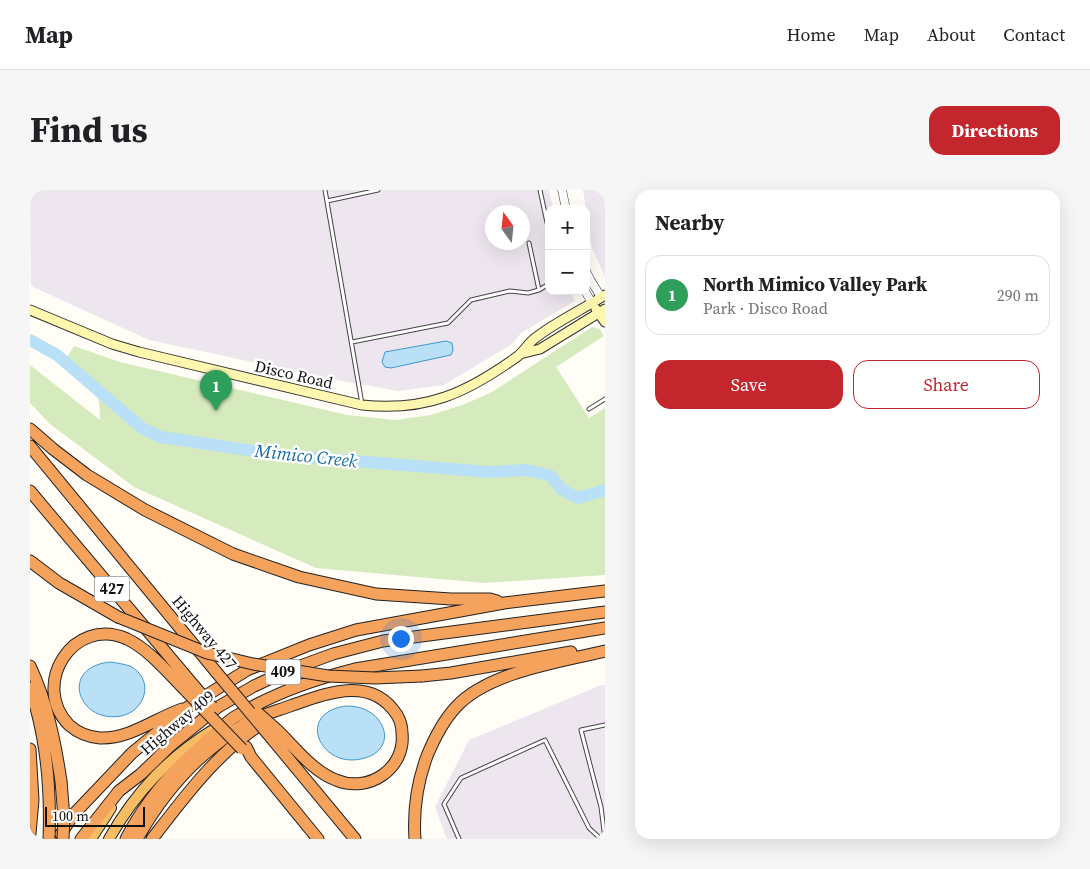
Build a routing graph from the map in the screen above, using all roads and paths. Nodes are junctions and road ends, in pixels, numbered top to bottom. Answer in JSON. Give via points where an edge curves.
{"nodes":[{"id":1,"x":326,"y":190,"type":"edge"},
{"id":2,"x":378,"y":190,"type":"edge"},
{"id":3,"x":540,"y":190,"type":"edge"},
{"id":4,"x":562,"y":190,"type":"edge"},
{"id":5,"x":328,"y":201,"type":"junction"},
{"id":6,"x":565,"y":205,"type":"edge"},
{"id":7,"x":545,"y":213,"type":"edge"},
{"id":8,"x":530,"y":249,"type":"edge"},
{"id":9,"x":590,"y":281,"type":"edge"},
{"id":10,"x":545,"y":286,"type":"edge"},
{"id":11,"x":539,"y":290,"type":"junction"},
{"id":12,"x":587,"y":295,"type":"edge"},
{"id":13,"x":604,"y":298,"type":"edge"},
{"id":14,"x":592,"y":303,"type":"junction"},
{"id":15,"x":30,"y":310,"type":"edge"},
{"id":16,"x":602,"y":311,"type":"edge"},
{"id":17,"x":605,"y":322,"type":"edge"},
{"id":18,"x":352,"y":342,"type":"junction"},
{"id":19,"x":520,"y":354,"type":"junction"},
{"id":20,"x":605,"y":399,"type":"edge"},
{"id":21,"x":362,"y":405,"type":"junction"},
{"id":22,"x":589,"y":410,"type":"dead end"},
{"id":23,"x":30,"y":429,"type":"edge"},
{"id":24,"x":30,"y":446,"type":"edge"},
{"id":25,"x":30,"y":491,"type":"edge"},
{"id":26,"x":30,"y":561,"type":"edge"},
{"id":27,"x":605,"y":591,"type":"edge"},
{"id":28,"x":504,"y":603,"type":"junction"},
{"id":29,"x":605,"y":612,"type":"edge"},
{"id":30,"x":605,"y":628,"type":"edge"},
{"id":31,"x":605,"y":646,"type":"edge"},
{"id":32,"x":605,"y":651,"type":"edge"},
{"id":33,"x":30,"y":666,"type":"edge"},
{"id":34,"x":30,"y":688,"type":"edge"},
{"id":35,"x":191,"y":690,"type":"junction"},
{"id":36,"x":188,"y":706,"type":"junction"},
{"id":37,"x":288,"y":708,"type":"junction"},
{"id":38,"x":236,"y":716,"type":"junction"},
{"id":39,"x":605,"y":725,"type":"edge"},
{"id":40,"x":272,"y":731,"type":"junction"},
{"id":41,"x":30,"y":749,"type":"edge"},
{"id":42,"x":141,"y":774,"type":"junction"},
{"id":43,"x":30,"y":834,"type":"edge"},
{"id":44,"x":49,"y":839,"type":"edge"},
{"id":45,"x":58,"y":839,"type":"edge"},
{"id":46,"x":63,"y":839,"type":"edge"},
{"id":47,"x":81,"y":839,"type":"edge"},
{"id":48,"x":91,"y":839,"type":"edge"},
{"id":49,"x":109,"y":839,"type":"edge"},
{"id":50,"x":126,"y":839,"type":"edge"},
{"id":51,"x":137,"y":839,"type":"edge"},
{"id":52,"x":152,"y":839,"type":"edge"},
{"id":53,"x":318,"y":839,"type":"edge"},
{"id":54,"x":355,"y":839,"type":"edge"},
{"id":55,"x":415,"y":839,"type":"edge"},
{"id":56,"x":459,"y":839,"type":"edge"},
{"id":57,"x":603,"y":839,"type":"edge"}],
"edges":[{"from":1,"to":5,"type":"lane"},
{"from":2,"to":5,"type":"lane"},
{"from":3,"to":7,"type":"lane"},
{"from":4,"to":6,"type":"street"},
{"from":5,"to":18,"type":"lane"},
{"from":8,"to":11,"type":"lane"},
{"from":9,"to":13,"type":"street"},
{"from":10,"to":11,"type":"lane"},
{"from":11,"to":18,"type":"lane","via":[[528,293],[510,291],[471,300],[448,323]]},
{"from":12,"to":14,"type":"street"},
{"from":13,"to":14,"type":"main road","name":"Disco Road"},
{"from":14,"to":16,"type":"main road"},
{"from":14,"to":19,"type":"main road","name":"Disco Road","via":[[533,340]]},
{"from":15,"to":21,"type":"main road","name":"Disco Road","via":[[139,352]]},
{"from":16,"to":17,"type":"main road"},
{"from":16,"to":19,"type":"main road","name":"Disco Road","via":[[540,349]]},
{"from":18,"to":21,"type":"lane"},
{"from":19,"to":21,"type":"main road","name":"Disco Road","via":[[469,388],[445,398],[398,407]]},
{"from":20,"to":22,"type":"lane"},
{"from":23,"to":28,"type":"highway","via":[[87,475],[144,510],[233,554],[299,577],[376,594],[490,599]]},
{"from":24,"to":40,"type":"highway","name":"Highway 427","number":"427","bridge":true,"via":[[230,689]]},
{"from":25,"to":35,"type":"highway","number":"427"},
{"from":26,"to":31,"type":"highway","bridge":true,"via":[[59,583],[118,617],[207,653],[328,676],[375,678],[451,673]]},
{"from":27,"to":28,"type":"highway"},
{"from":28,"to":36,"type":"highway","via":[[356,630],[308,645],[248,670]]},
{"from":29,"to":42,"type":"highway","name":"Highway 409","number":"409","via":[[383,642],[315,660],[262,682],[218,706]]},
{"from":30,"to":38,"type":"highway","name":"Highway 409","number":"409","via":[[356,669],[291,690]]},
{"from":32,"to":55,"type":"highway","via":[[503,678],[481,688],[456,706],[440,728],[423,768],[415,802]]},
{"from":33,"to":46,"type":"highway","bridge":true,"via":[[51,725],[61,781]]},
{"from":34,"to":44,"type":"highway","via":[[45,748],[50,800]]},
{"from":35,"to":36,"type":"highway","via":[[133,642],[113,635],[93,635],[72,645],[59,660],[52,677],[53,699],[62,718],[75,731],[94,737],[115,738],[128,734]]},
{"from":35,"to":53,"type":"highway","bridge":true},
{"from":36,"to":45,"type":"highway","via":[[132,753],[73,815]]},
{"from":37,"to":40,"type":"highway","via":[[331,692],[352,690],[370,694],[389,705],[400,721],[403,738],[399,758],[391,769],[375,779],[361,783],[336,781]]},
{"from":37,"to":51,"type":"highway","via":[[248,722],[200,758],[160,802]]},
{"from":37,"to":52,"type":"highway","via":[[246,733],[217,758]]},
{"from":38,"to":49,"type":"highway","name":"Highway 409","via":[[192,742],[162,768],[140,792]]},
{"from":38,"to":50,"type":"highway","via":[[168,777],[148,802]]},
{"from":39,"to":57,"type":"lane","via":[[581,730],[601,807]]},
{"from":40,"to":54,"type":"highway","name":"Highway 427","number":"427"},
{"from":41,"to":43,"type":"highway","via":[[33,800]]},
{"from":42,"to":47,"type":"highway","via":[[119,791]]},
{"from":42,"to":48,"type":"highway","name":"Highway 409"},
{"from":56,"to":57,"type":"lane","via":[[444,804],[461,778],[545,740],[589,828]]}]}
